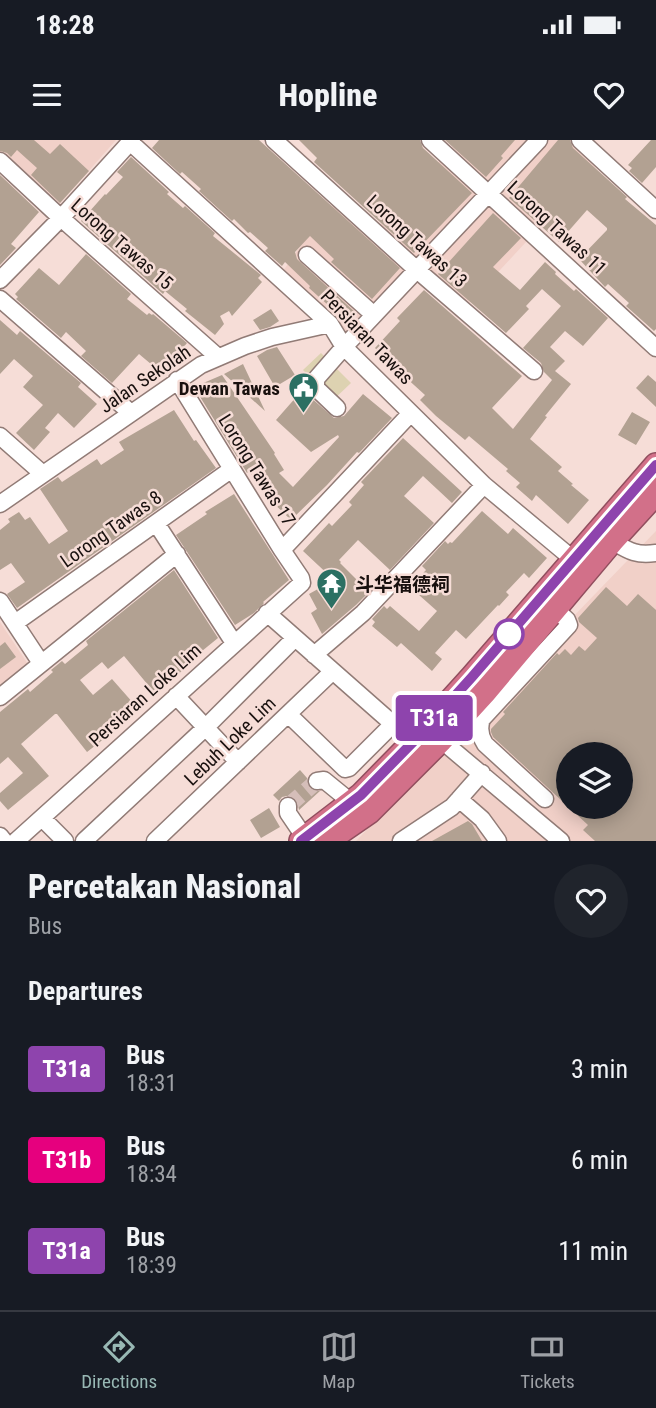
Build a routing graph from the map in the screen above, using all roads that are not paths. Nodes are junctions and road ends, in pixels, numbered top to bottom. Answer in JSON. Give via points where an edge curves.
{"nodes":[{"id":1,"x":274,"y":140,"type":"edge"},
{"id":2,"x":430,"y":140,"type":"edge"},
{"id":3,"x":539,"y":140,"type":"edge"},
{"id":4,"x":580,"y":140,"type":"edge"},
{"id":5,"x":131,"y":141,"type":"edge"},
{"id":6,"x":0,"y":161,"type":"edge"},
{"id":7,"x":489,"y":194,"type":"junction"},
{"id":8,"x":656,"y":210,"type":"edge"},
{"id":9,"x":61,"y":218,"type":"junction"},
{"id":10,"x":307,"y":255,"type":"dead end"},
{"id":11,"x":417,"y":270,"type":"junction"},
{"id":12,"x":0,"y":280,"type":"edge"},
{"id":13,"x":0,"y":299,"type":"edge"},
{"id":14,"x":374,"y":315,"type":"junction"},
{"id":15,"x":330,"y":324,"type":"junction"},
{"id":16,"x":344,"y":347,"type":"junction"},
{"id":17,"x":656,"y":348,"type":"edge"},
{"id":18,"x":218,"y":357,"type":"junction"},
{"id":19,"x":534,"y":371,"type":"dead end"},
{"id":20,"x":177,"y":380,"type":"junction"},
{"id":21,"x":338,"y":408,"type":"dead end"},
{"id":22,"x":131,"y":412,"type":"junction"},
{"id":23,"x":411,"y":413,"type":"junction"},
{"id":24,"x":0,"y":436,"type":"edge"},
{"id":25,"x":656,"y":465,"type":"edge"},
{"id":26,"x":232,"y":469,"type":"junction"},
{"id":27,"x":43,"y":474,"type":"junction"},
{"id":28,"x":484,"y":485,"type":"junction"},
{"id":29,"x":656,"y":493,"type":"edge"},
{"id":30,"x":0,"y":504,"type":"edge"},
{"id":31,"x":156,"y":523,"type":"junction"},
{"id":32,"x":612,"y":541,"type":"junction"},
{"id":33,"x":282,"y":550,"type":"junction"},
{"id":34,"x":656,"y":553,"type":"edge"},
{"id":35,"x":177,"y":554,"type":"junction"},
{"id":36,"x":574,"y":560,"type":"junction"},
{"id":37,"x":302,"y":581,"type":"joint"},
{"id":38,"x":0,"y":601,"type":"edge"},
{"id":39,"x":555,"y":609,"type":"junction"},
{"id":40,"x":267,"y":613,"type":"junction"},
{"id":41,"x":15,"y":623,"type":"junction"},
{"id":42,"x":295,"y":638,"type":"junction"},
{"id":43,"x":234,"y":643,"type":"junction"},
{"id":44,"x":314,"y":655,"type":"junction"},
{"id":45,"x":41,"y":663,"type":"junction"},
{"id":46,"x":333,"y":671,"type":"junction"},
{"id":47,"x":176,"y":696,"type":"junction"},
{"id":48,"x":0,"y":697,"type":"edge"},
{"id":49,"x":288,"y":714,"type":"junction"},
{"id":50,"x":393,"y":724,"type":"junction"},
{"id":51,"x":206,"y":727,"type":"junction"},
{"id":52,"x":415,"y":740,"type":"junction"},
{"id":53,"x":442,"y":740,"type":"junction"},
{"id":54,"x":238,"y":762,"type":"junction"},
{"id":55,"x":482,"y":773,"type":"junction"},
{"id":56,"x":317,"y":781,"type":"dead end"},
{"id":57,"x":458,"y":799,"type":"junction"},
{"id":58,"x":545,"y":799,"type":"dead end"},
{"id":59,"x":351,"y":802,"type":"junction"},
{"id":60,"x":288,"y":806,"type":"dead end"},
{"id":61,"x":42,"y":818,"type":"junction"},
{"id":62,"x":0,"y":836,"type":"edge"},
{"id":63,"x":311,"y":840,"type":"edge"},
{"id":64,"x":4,"y":841,"type":"edge"},
{"id":65,"x":16,"y":841,"type":"edge"},
{"id":66,"x":65,"y":841,"type":"edge"},
{"id":67,"x":84,"y":841,"type":"edge"},
{"id":68,"x":155,"y":841,"type":"edge"},
{"id":69,"x":401,"y":841,"type":"edge"},
{"id":70,"x":498,"y":841,"type":"edge"},
{"id":71,"x":561,"y":841,"type":"edge"}],
"edges":[{"from":1,"to":11,"type":"street","name":"Lorong Tawas 13"},
{"from":2,"to":7,"type":"street","name":"Lorong Tawas 11"},
{"from":3,"to":7,"type":"street"},
{"from":4,"to":8,"type":"street"},
{"from":5,"to":9,"type":"street"},
{"from":5,"to":15,"type":"street","name":"Persiaran Tawas"},
{"from":6,"to":9,"type":"street","name":"Lorong Tawas 15"},
{"from":7,"to":11,"type":"street"},
{"from":7,"to":17,"type":"street","name":"Lorong Tawas 11"},
{"from":9,"to":12,"type":"street"},
{"from":9,"to":18,"type":"street","name":"Lorong Tawas 15"},
{"from":10,"to":14,"type":"street"},
{"from":11,"to":14,"type":"street"},
{"from":11,"to":19,"type":"street","name":"Lorong Tawas 13"},
{"from":13,"to":22,"type":"street"},
{"from":14,"to":16,"type":"street"},
{"from":15,"to":16,"type":"street","name":"Persiaran Tawas"},
{"from":15,"to":18,"type":"street","name":"Jalan Sekolah","via":[[272,337]]},
{"from":16,"to":21,"type":"street","via":[[315,384]]},
{"from":16,"to":23,"type":"street","name":"Persiaran Tawas"},
{"from":18,"to":20,"type":"street","name":"Jalan Sekolah"},
{"from":20,"to":22,"type":"street","name":"Jalan Sekolah"},
{"from":20,"to":26,"type":"street","name":"Lorong Tawas 17"},
{"from":22,"to":27,"type":"street","name":"Jalan Sekolah"},
{"from":23,"to":28,"type":"street","name":"Persiaran Tawas"},
{"from":23,"to":33,"type":"street"},
{"from":24,"to":27,"type":"street"},
{"from":25,"to":36,"type":"highway"},
{"from":26,"to":31,"type":"street","name":"Lorong Tawas 8"},
{"from":26,"to":33,"type":"street","name":"Lorong Tawas 17"},
{"from":27,"to":30,"type":"street","name":"Jalan Sekolah"},
{"from":28,"to":36,"type":"street","name":"Persiaran Tawas"},
{"from":28,"to":44,"type":"street","via":[[363,613]]},
{"from":29,"to":32,"type":"highway"},
{"from":31,"to":35,"type":"street"},
{"from":31,"to":41,"type":"street","name":"Lorong Tawas 8"},
{"from":32,"to":34,"type":"street","via":[[631,553]]},
{"from":32,"to":39,"type":"highway"},
{"from":33,"to":37,"type":"street","name":"Lorong Tawas 17"},
{"from":35,"to":43,"type":"street"},
{"from":35,"to":45,"type":"street"},
{"from":36,"to":52,"type":"highway"},
{"from":37,"to":40,"type":"street","name":"Persiaran Loke Lim"},
{"from":38,"to":41,"type":"street"},
{"from":39,"to":53,"type":"highway"},
{"from":39,"to":58,"type":"street","via":[[569,625],[480,726],[485,744]]},
{"from":40,"to":42,"type":"street"},
{"from":40,"to":43,"type":"street","name":"Persiaran Loke Lim"},
{"from":41,"to":45,"type":"street"},
{"from":42,"to":44,"type":"street"},
{"from":42,"to":51,"type":"street"},
{"from":43,"to":47,"type":"street","name":"Persiaran Loke Lim"},
{"from":44,"to":46,"type":"street"},
{"from":45,"to":48,"type":"street"},
{"from":46,"to":49,"type":"street","name":"Lebuh Loke Lim"},
{"from":46,"to":50,"type":"street"},
{"from":47,"to":51,"type":"street"},
{"from":47,"to":61,"type":"street","name":"Persiaran Loke Lim"},
{"from":49,"to":50,"type":"street","via":[[345,769]]},
{"from":49,"to":54,"type":"street","name":"Lebuh Loke Lim"},
{"from":50,"to":52,"type":"street"},
{"from":51,"to":54,"type":"street"},
{"from":51,"to":67,"type":"street"},
{"from":52,"to":53,"type":"street"},
{"from":52,"to":59,"type":"highway"},
{"from":53,"to":55,"type":"street"},
{"from":53,"to":63,"type":"highway","via":[[369,812]]},
{"from":54,"to":68,"type":"street","name":"Lebuh Loke Lim"},
{"from":55,"to":57,"type":"street"},
{"from":55,"to":71,"type":"street"},
{"from":56,"to":59,"type":"street","via":[[324,780]]},
{"from":57,"to":69,"type":"street"},
{"from":57,"to":70,"type":"street"},
{"from":59,"to":63,"type":"highway"},
{"from":60,"to":63,"type":"street","via":[[288,813]]},
{"from":61,"to":65,"type":"street","name":"Persiaran Loke Lim"},
{"from":61,"to":66,"type":"street"},
{"from":62,"to":64,"type":"street"}]}
